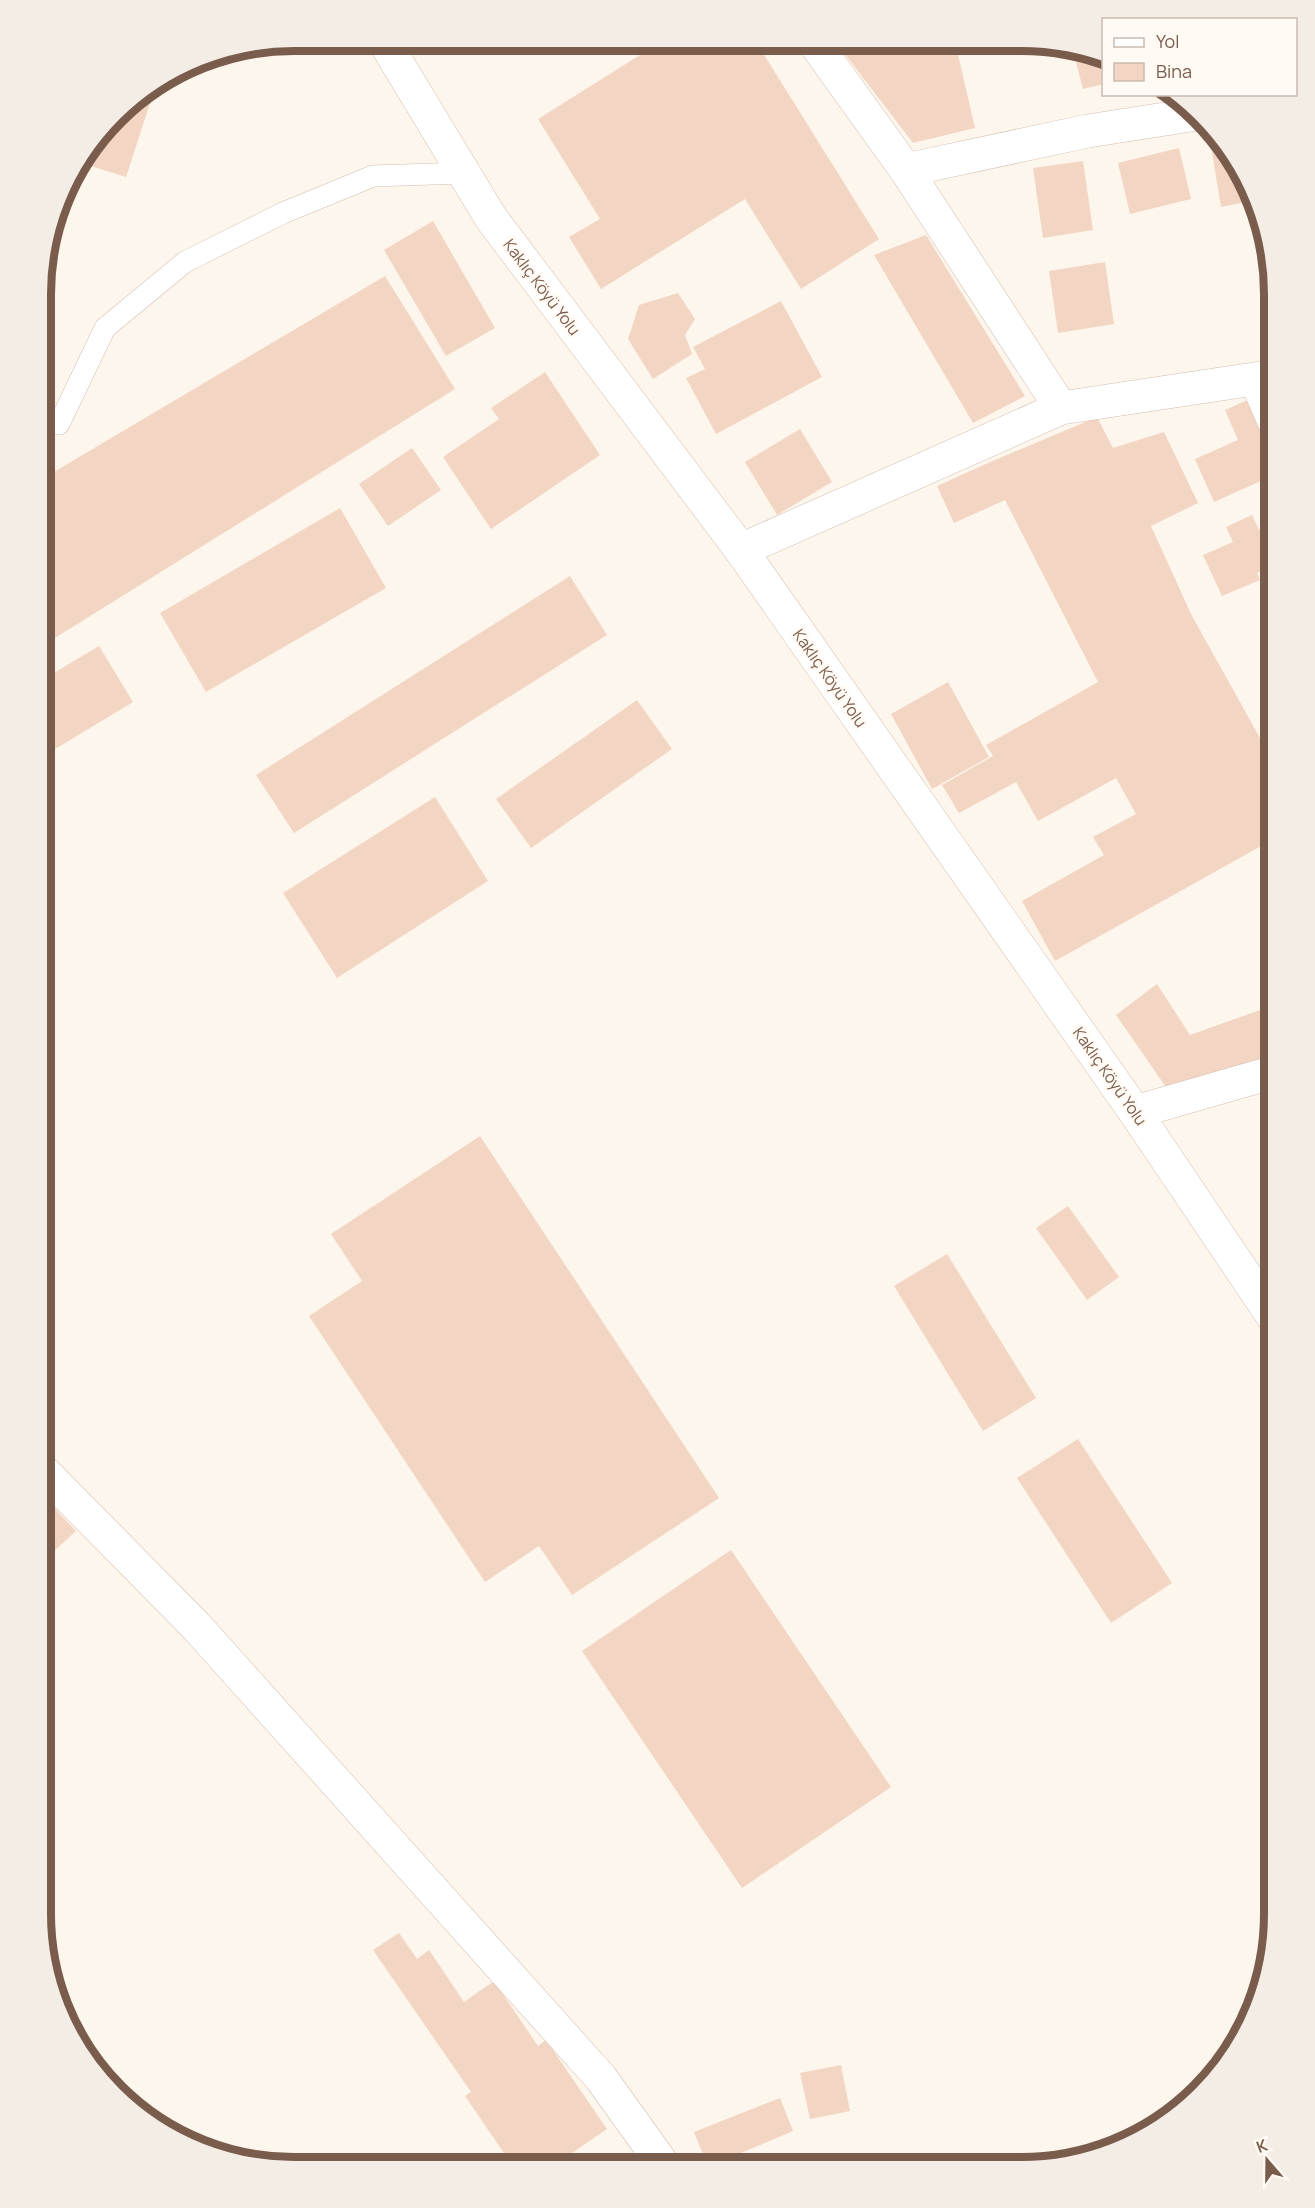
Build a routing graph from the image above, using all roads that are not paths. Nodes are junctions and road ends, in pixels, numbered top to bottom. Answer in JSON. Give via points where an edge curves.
{"nodes":[{"id":1,"x":390,"y":51,"type":"edge"},
{"id":2,"x":820,"y":51,"type":"edge"},
{"id":3,"x":1186,"y":116,"type":"edge"},
{"id":4,"x":906,"y":170,"type":"junction"},
{"id":5,"x":463,"y":172,"type":"junction"},
{"id":6,"x":1264,"y":378,"type":"edge"},
{"id":7,"x":1061,"y":408,"type":"junction"},
{"id":8,"x":59,"y":424,"type":"dead end"},
{"id":9,"x":741,"y":550,"type":"junction"},
{"id":10,"x":1264,"y":1075,"type":"edge"},
{"id":11,"x":1135,"y":1112,"type":"junction"},
{"id":12,"x":1264,"y":1303,"type":"edge"},
{"id":13,"x":51,"y":1479,"type":"edge"},
{"id":14,"x":658,"y":2157,"type":"edge"}],
"edges":[{"from":1,"to":5,"type":"street","name":"Kaklıç Köyü Yolu"},
{"from":2,"to":4,"type":"street"},
{"from":3,"to":4,"type":"street","via":[[1088,131]]},
{"from":4,"to":7,"type":"street"},
{"from":5,"to":8,"type":"lane","via":[[373,176],[283,213],[185,262],[105,328]]},
{"from":5,"to":9,"type":"street","name":"Kaklıç Köyü Yolu","via":[[491,219]]},
{"from":6,"to":7,"type":"street"},
{"from":7,"to":9,"type":"street"},
{"from":9,"to":11,"type":"street","name":"Kaklıç Köyü Yolu"},
{"from":10,"to":11,"type":"street"},
{"from":11,"to":12,"type":"street","name":"Kaklıç Köyü Yolu"},
{"from":13,"to":14,"type":"street","via":[[196,1626],[601,2078]]}]}
